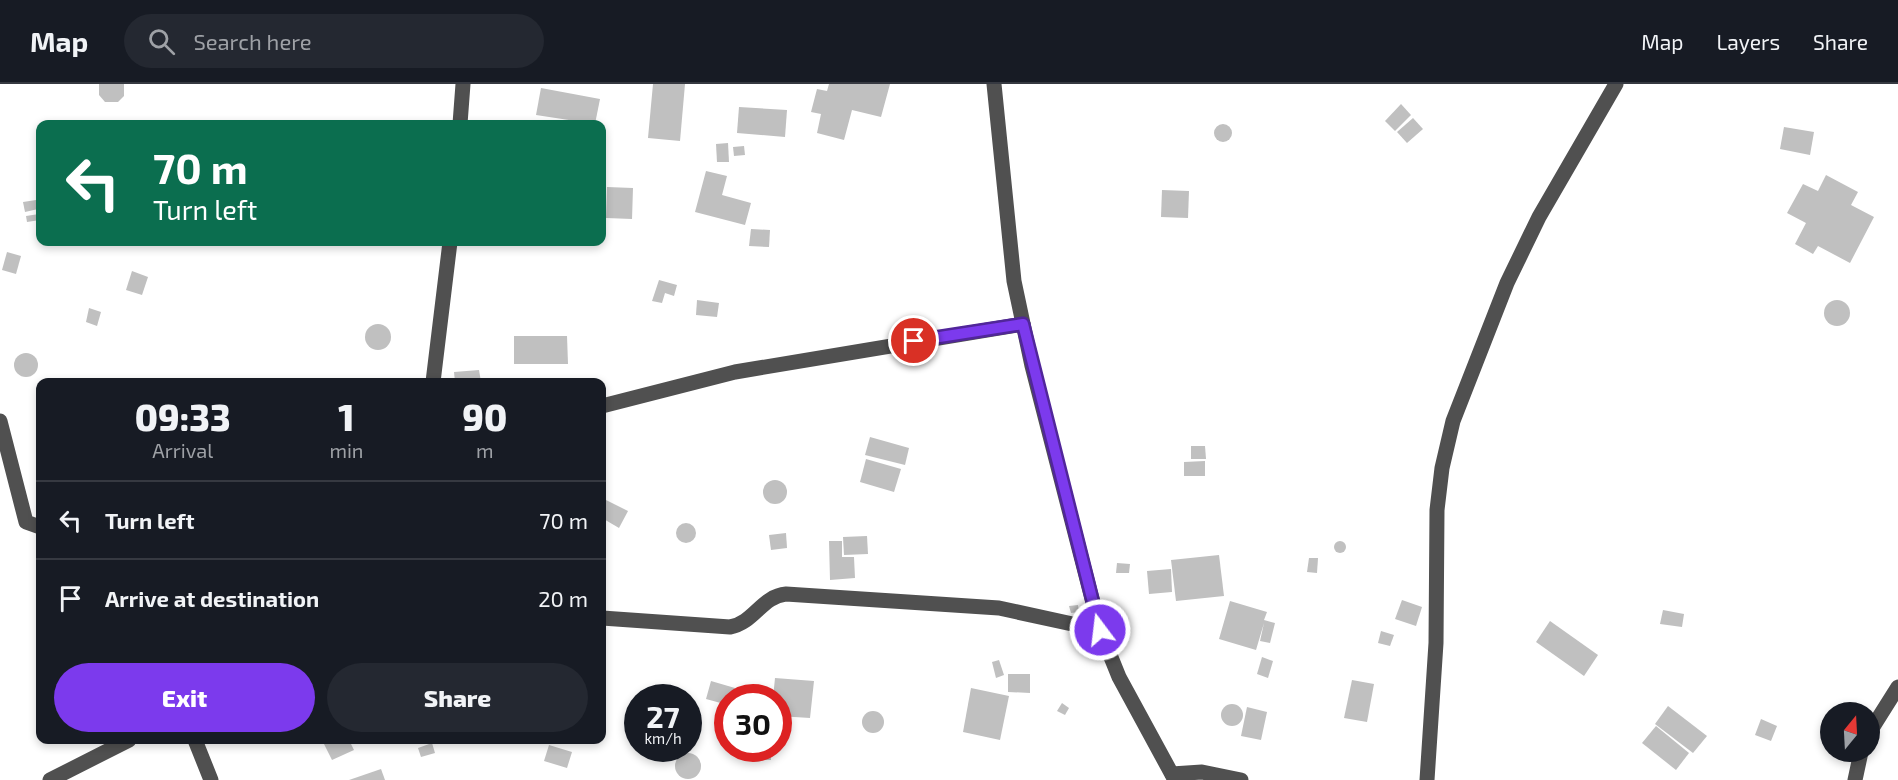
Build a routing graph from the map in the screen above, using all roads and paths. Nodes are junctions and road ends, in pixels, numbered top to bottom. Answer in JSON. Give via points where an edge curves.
{"nodes":[{"id":1,"x":463,"y":84,"type":"edge"},
{"id":2,"x":994,"y":84,"type":"edge"},
{"id":3,"x":1616,"y":84,"type":"edge"},
{"id":4,"x":460,"y":120,"type":"edge"},
{"id":5,"x":450,"y":246,"type":"edge"},
{"id":6,"x":1023,"y":324,"type":"junction"},
{"id":7,"x":434,"y":378,"type":"edge"},
{"id":8,"x":606,"y":405,"type":"edge"},
{"id":9,"x":0,"y":421,"type":"edge"},
{"id":10,"x":36,"y":526,"type":"edge"},
{"id":11,"x":606,"y":618,"type":"edge"},
{"id":12,"x":1100,"y":630,"type":"junction"},
{"id":13,"x":1898,"y":687,"type":"edge"},
{"id":14,"x":1880,"y":716,"type":"edge"},
{"id":15,"x":121,"y":744,"type":"edge"},
{"id":16,"x":197,"y":744,"type":"edge"},
{"id":17,"x":1859,"y":762,"type":"edge"},
{"id":18,"x":1173,"y":777,"type":"edge"},
{"id":19,"x":50,"y":780,"type":"edge"},
{"id":20,"x":211,"y":780,"type":"edge"},
{"id":21,"x":1241,"y":780,"type":"edge"},
{"id":22,"x":1427,"y":780,"type":"edge"},
{"id":23,"x":1855,"y":780,"type":"edge"}],
"edges":[{"from":1,"to":4,"type":"street"},
{"from":2,"to":6,"type":"street","via":[[1014,281]]},
{"from":3,"to":22,"type":"street","via":[[1506,282],[1453,421],[1437,510],[1436,644]]},
{"from":5,"to":7,"type":"street"},
{"from":6,"to":8,"type":"street","via":[[735,372]]},
{"from":6,"to":12,"type":"street"},
{"from":9,"to":10,"type":"street","via":[[26,522]]},
{"from":11,"to":12,"type":"street","via":[[730,627],[741,625],[776,595],[786,594],[999,608]]},
{"from":12,"to":18,"type":"street","via":[[1119,677]]},
{"from":13,"to":14,"type":"street"},
{"from":15,"to":19,"type":"street"},
{"from":16,"to":20,"type":"street"},
{"from":17,"to":23,"type":"street"},
{"from":18,"to":21,"type":"street","via":[[1202,772]]}]}
